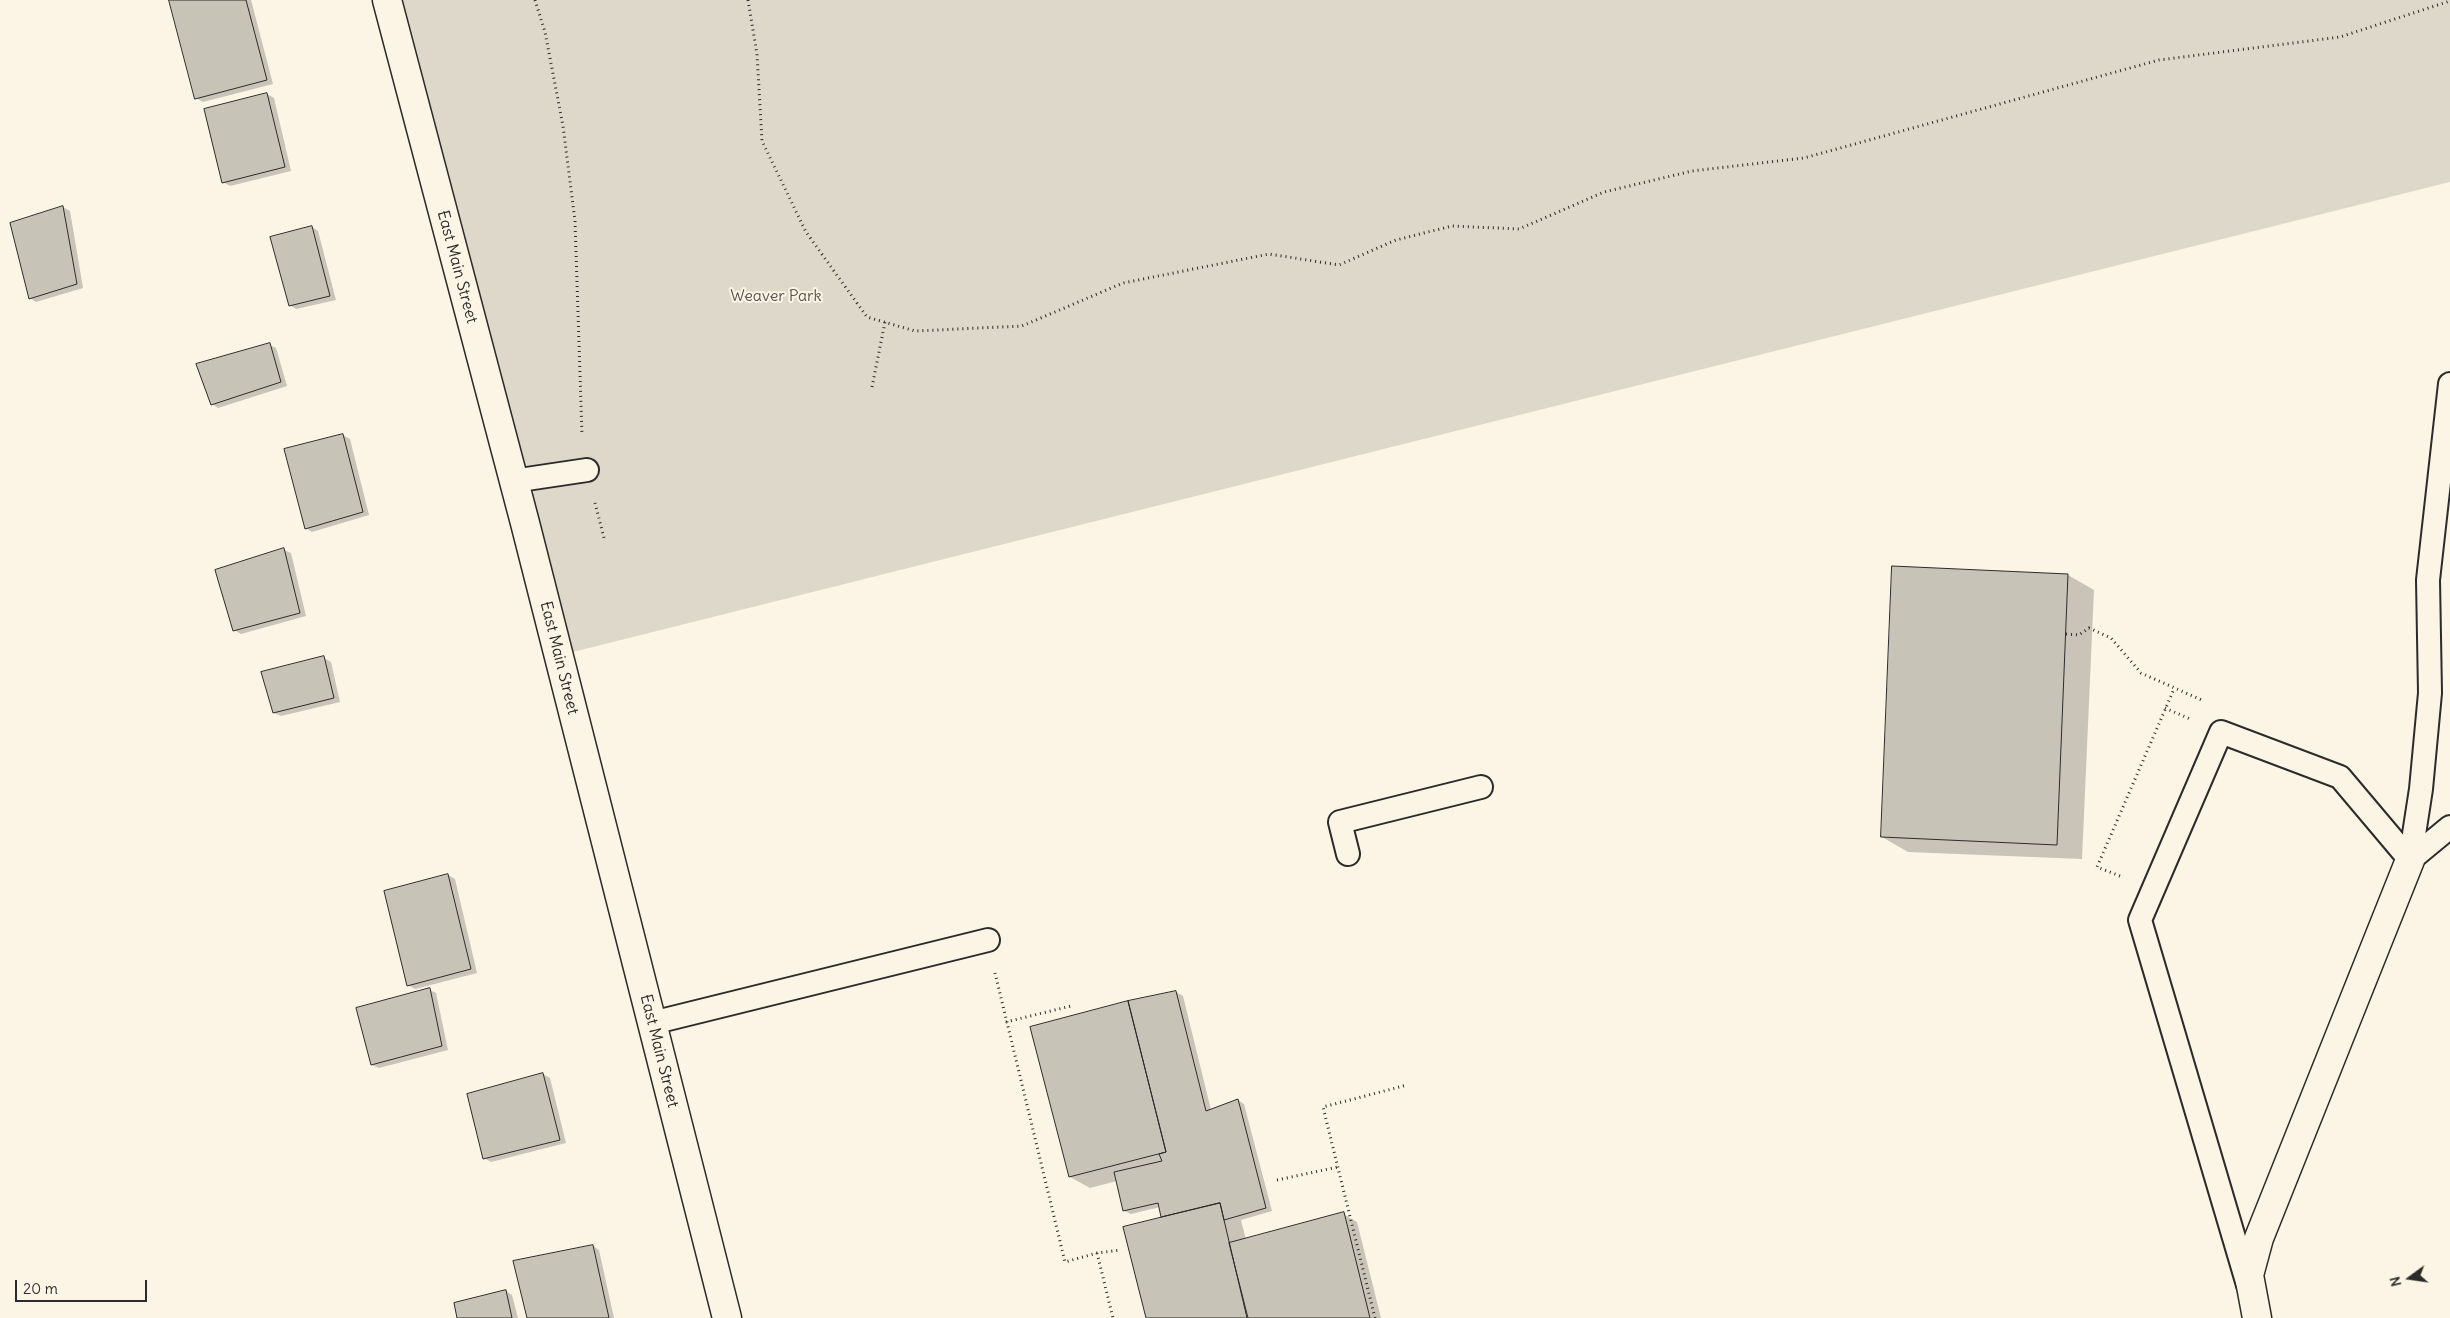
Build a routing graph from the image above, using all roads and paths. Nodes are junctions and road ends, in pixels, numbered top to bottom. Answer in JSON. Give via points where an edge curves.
{"nodes":[{"id":1,"x":388,"y":0,"type":"edge"},
{"id":2,"x":535,"y":0,"type":"edge"},
{"id":3,"x":748,"y":0,"type":"edge"},
{"id":4,"x":2450,"y":1,"type":"edge"},
{"id":5,"x":885,"y":322,"type":"junction"},
{"id":6,"x":2450,"y":384,"type":"edge"},
{"id":7,"x":872,"y":387,"type":"dead end"},
{"id":8,"x":587,"y":470,"type":"junction"},
{"id":9,"x":514,"y":481,"type":"junction"},
{"id":10,"x":604,"y":538,"type":"dead end"},
{"id":11,"x":2066,"y":634,"type":"dead end"},
{"id":12,"x":2174,"y":689,"type":"junction"},
{"id":13,"x":2207,"y":702,"type":"dead end"},
{"id":14,"x":1481,"y":787,"type":"dead end"},
{"id":15,"x":2450,"y":827,"type":"edge"},
{"id":16,"x":1348,"y":854,"type":"dead end"},
{"id":17,"x":2410,"y":860,"type":"junction"},
{"id":18,"x":2154,"y":889,"type":"junction"},
{"id":19,"x":988,"y":940,"type":"joint"},
{"id":20,"x":1071,"y":1006,"type":"dead end"},
{"id":21,"x":1006,"y":1022,"type":"junction"},
{"id":22,"x":652,"y":1023,"type":"junction"},
{"id":23,"x":1407,"y":1085,"type":"dead end"},
{"id":24,"x":1338,"y":1167,"type":"junction"},
{"id":25,"x":1277,"y":1180,"type":"dead end"},
{"id":26,"x":1121,"y":1250,"type":"dead end"},
{"id":27,"x":1097,"y":1253,"type":"junction"},
{"id":28,"x":2255,"y":1310,"type":"edge"},
{"id":29,"x":727,"y":1318,"type":"edge"},
{"id":30,"x":1113,"y":1318,"type":"edge"},
{"id":31,"x":1374,"y":1318,"type":"edge"}],
"edges":[{"from":1,"to":9,"type":"main road","name":"East Main Street"},
{"from":2,"to":8,"type":"path","via":[[545,32],[563,126],[575,221],[582,433]]},
{"from":3,"to":5,"type":"path","via":[[758,54],[762,141],[806,232],[867,317]]},
{"from":4,"to":5,"type":"path","via":[[2340,37],[2159,60],[1804,158],[1692,170],[1604,192],[1519,229],[1452,226],[1396,240],[1339,265],[1269,254],[1123,283],[1022,326],[914,331]]},
{"from":5,"to":7,"type":"path"},
{"from":6,"to":17,"type":"lane","via":[[2428,580],[2430,693]]},
{"from":8,"to":9,"type":"lane"},
{"from":8,"to":10,"type":"path"},
{"from":9,"to":22,"type":"main road","name":"East Main Street"},
{"from":11,"to":12,"type":"path","via":[[2079,635],[2089,628],[2111,638],[2141,673]]},
{"from":12,"to":13,"type":"path"},
{"from":12,"to":18,"type":"path","via":[[2096,867]]},
{"from":14,"to":16,"type":"lane","via":[[1340,822]]},
{"from":15,"to":17,"type":"lane"},
{"from":17,"to":18,"type":"lane","via":[[2340,777],[2221,732]]},
{"from":17,"to":28,"type":"main road","via":[[2259,1238],[2249,1275]]},
{"from":18,"to":28,"type":"lane","via":[[2140,920]]},
{"from":19,"to":21,"type":"path"},
{"from":19,"to":22,"type":"lane"},
{"from":20,"to":21,"type":"path"},
{"from":21,"to":27,"type":"path","via":[[1066,1262]]},
{"from":22,"to":29,"type":"main road","name":"East Main Street"},
{"from":23,"to":24,"type":"path","via":[[1323,1107]]},
{"from":24,"to":25,"type":"path"},
{"from":24,"to":31,"type":"path"},
{"from":26,"to":27,"type":"path"},
{"from":27,"to":30,"type":"path"}]}
